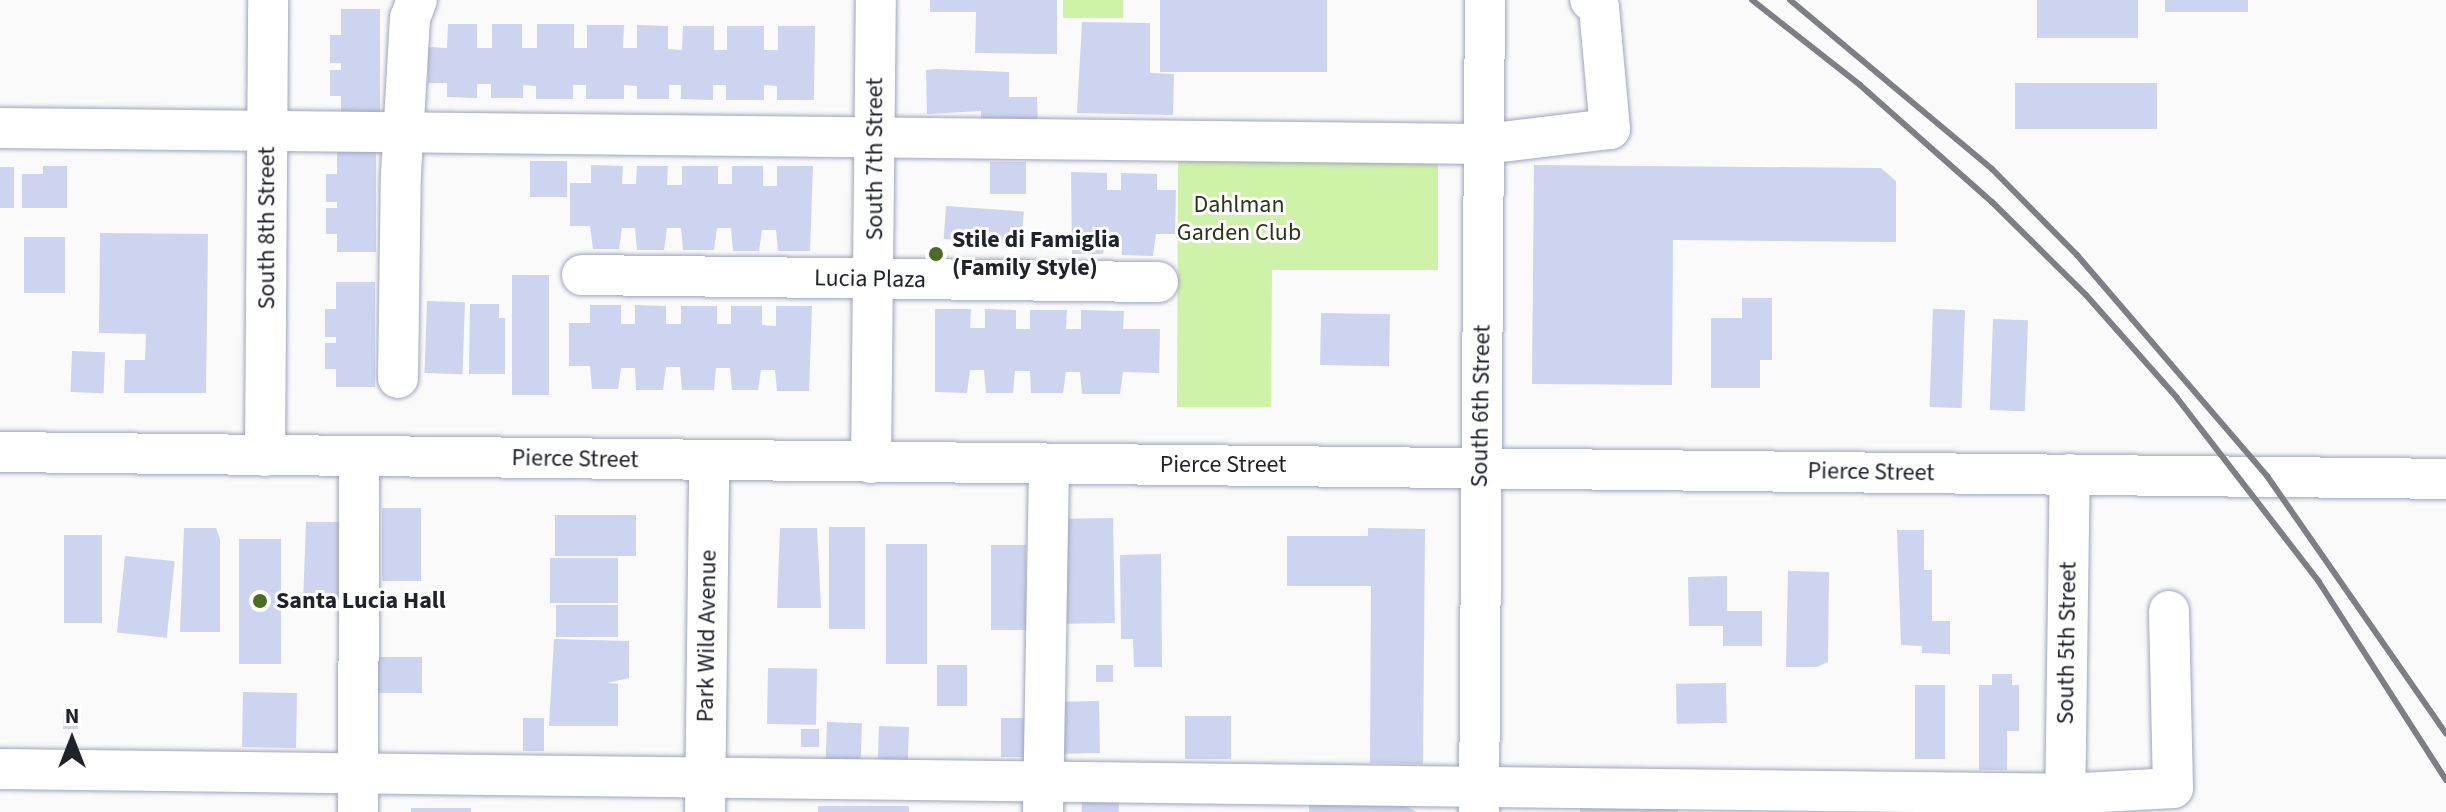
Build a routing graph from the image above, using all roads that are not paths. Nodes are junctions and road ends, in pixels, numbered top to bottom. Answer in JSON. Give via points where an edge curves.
{"nodes":[{"id":1,"x":268,"y":0,"type":"edge"},
{"id":2,"x":417,"y":0,"type":"edge"},
{"id":3,"x":876,"y":0,"type":"edge"},
{"id":4,"x":1485,"y":0,"type":"edge"},
{"id":5,"x":1590,"y":0,"type":"edge"},
{"id":6,"x":0,"y":128,"type":"edge"},
{"id":7,"x":267,"y":133,"type":"junction"},
{"id":8,"x":403,"y":134,"type":"junction"},
{"id":9,"x":875,"y":141,"type":"junction"},
{"id":10,"x":1484,"y":144,"type":"junction"},
{"id":11,"x":582,"y":275,"type":"dead end"},
{"id":12,"x":874,"y":279,"type":"junction"},
{"id":13,"x":1158,"y":282,"type":"dead end"},
{"id":14,"x":398,"y":378,"type":"dead end"},
{"id":15,"x":0,"y":452,"type":"edge"},
{"id":16,"x":265,"y":456,"type":"junction"},
{"id":17,"x":359,"y":457,"type":"junction"},
{"id":18,"x":709,"y":461,"type":"junction"},
{"id":19,"x":871,"y":463,"type":"junction"},
{"id":20,"x":1049,"y":464,"type":"junction"},
{"id":21,"x":1481,"y":468,"type":"junction"},
{"id":22,"x":2070,"y":474,"type":"junction"},
{"id":23,"x":2446,"y":479,"type":"edge"},
{"id":24,"x":2169,"y":611,"type":"dead end"},
{"id":25,"x":0,"y":769,"type":"edge"},
{"id":26,"x":358,"y":793,"type":"edge"},
{"id":27,"x":706,"y":796,"type":"edge"},
{"id":28,"x":1044,"y":797,"type":"edge"},
{"id":29,"x":1246,"y":799,"type":"edge"},
{"id":30,"x":1479,"y":800,"type":"edge"},
{"id":31,"x":2065,"y":803,"type":"edge"}],
"edges":[{"from":1,"to":7,"type":"street","name":"South 8th Street"},
{"from":2,"to":8,"type":"street","via":[[410,18]]},
{"from":3,"to":9,"type":"street","name":"South 7th Street"},
{"from":4,"to":10,"type":"street","name":"South 6th Street"},
{"from":5,"to":10,"type":"street","via":[[1599,7],[1610,129]]},
{"from":6,"to":7,"type":"street"},
{"from":7,"to":8,"type":"street"},
{"from":7,"to":16,"type":"street","name":"South 8th Street"},
{"from":8,"to":9,"type":"street"},
{"from":8,"to":14,"type":"street"},
{"from":9,"to":10,"type":"street"},
{"from":9,"to":12,"type":"street","name":"South 7th Street"},
{"from":10,"to":21,"type":"street","name":"South 6th Street"},
{"from":11,"to":12,"type":"street","name":"Lucia Plaza"},
{"from":12,"to":13,"type":"street","name":"Lucia Plaza"},
{"from":12,"to":19,"type":"street","name":"South 7th Street"},
{"from":15,"to":16,"type":"street","name":"Pierce Street"},
{"from":16,"to":17,"type":"street","name":"Pierce Street"},
{"from":17,"to":18,"type":"street","name":"Pierce Street"},
{"from":17,"to":26,"type":"street"},
{"from":18,"to":19,"type":"street","name":"Pierce Street"},
{"from":18,"to":27,"type":"street","name":"Park Wild Avenue"},
{"from":19,"to":20,"type":"street","name":"Pierce Street"},
{"from":20,"to":21,"type":"street","name":"Pierce Street"},
{"from":20,"to":28,"type":"street"},
{"from":21,"to":22,"type":"street","name":"Pierce Street"},
{"from":21,"to":30,"type":"street","name":"South 6th Street"},
{"from":22,"to":23,"type":"street","name":"Pierce Street"},
{"from":22,"to":31,"type":"street","name":"South 5th Street"},
{"from":24,"to":31,"type":"street","via":[[2173,788]]},
{"from":25,"to":26,"type":"street"},
{"from":26,"to":27,"type":"street"},
{"from":27,"to":28,"type":"street"},
{"from":28,"to":29,"type":"street"},
{"from":29,"to":30,"type":"street"},
{"from":30,"to":31,"type":"street"}]}
